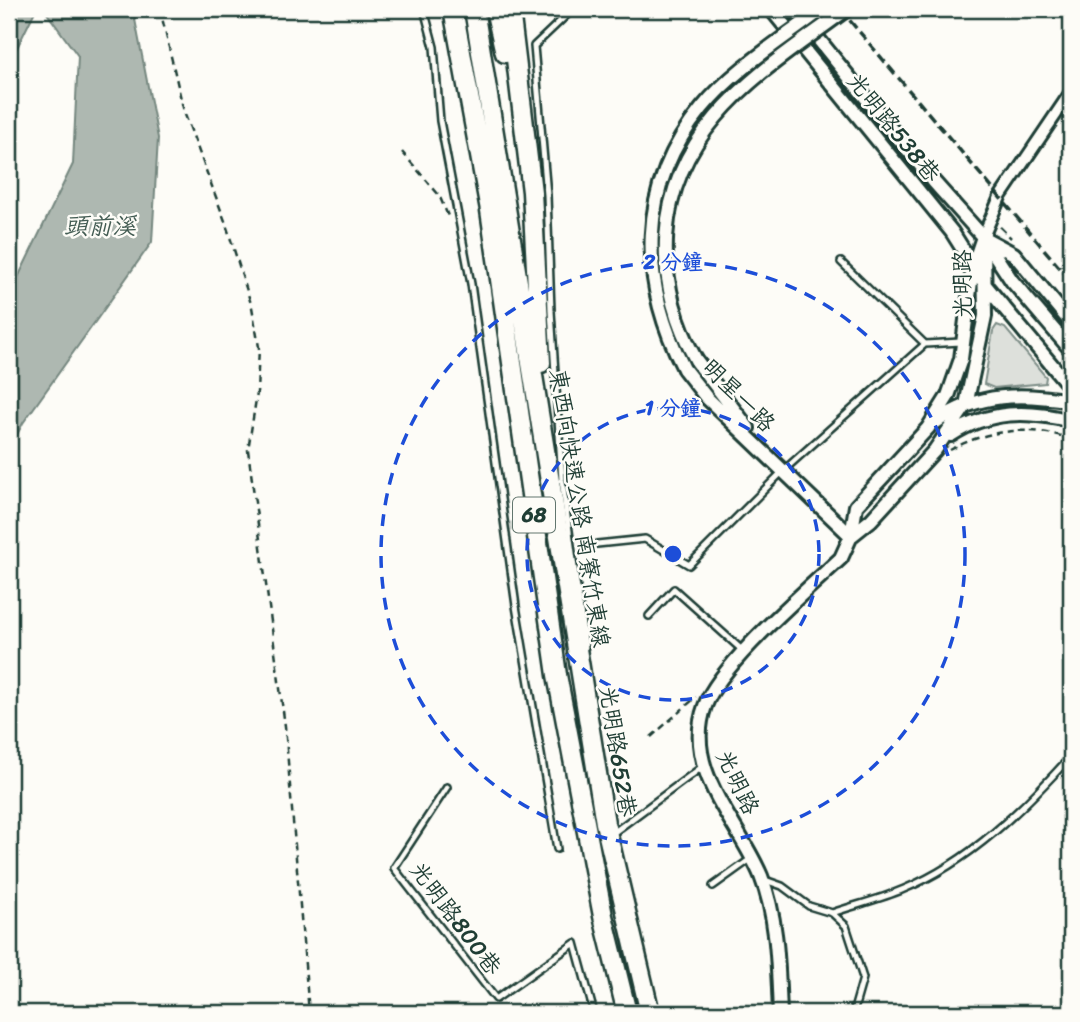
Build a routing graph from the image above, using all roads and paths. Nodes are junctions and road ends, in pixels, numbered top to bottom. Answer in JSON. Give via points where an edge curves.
{"nodes":[{"id":1,"x":160,"y":9,"type":"edge"},
{"id":2,"x":425,"y":9,"type":"edge"},
{"id":3,"x":474,"y":9,"type":"edge"},
{"id":4,"x":495,"y":9,"type":"edge"},
{"id":5,"x":510,"y":9,"type":"edge"},
{"id":6,"x":573,"y":9,"type":"edge"},
{"id":7,"x":771,"y":9,"type":"edge"},
{"id":8,"x":793,"y":9,"type":"edge"},
{"id":9,"x":822,"y":9,"type":"edge"},
{"id":10,"x":848,"y":9,"type":"edge"},
{"id":11,"x":453,"y":11,"type":"edge"},
{"id":12,"x":1071,"y":92,"type":"edge"},
{"id":13,"x":521,"y":117,"type":"junction"},
{"id":14,"x":402,"y":152,"type":"dead end"},
{"id":15,"x":458,"y":216,"type":"junction"},
{"id":16,"x":983,"y":237,"type":"junction"},
{"id":17,"x":841,"y":262,"type":"dead end"},
{"id":18,"x":979,"y":276,"type":"junction"},
{"id":19,"x":1071,"y":323,"type":"edge"},
{"id":20,"x":964,"y":342,"type":"junction"},
{"id":21,"x":925,"y":344,"type":"junction"},
{"id":22,"x":1071,"y":351,"type":"edge"},
{"id":23,"x":1071,"y":388,"type":"edge"},
{"id":24,"x":1071,"y":401,"type":"edge"},
{"id":25,"x":966,"y":405,"type":"junction"},
{"id":26,"x":1071,"y":421,"type":"edge"},
{"id":27,"x":928,"y":428,"type":"junction"},
{"id":28,"x":544,"y":436,"type":"junction"},
{"id":29,"x":1071,"y":439,"type":"edge"},
{"id":30,"x":938,"y":453,"type":"junction"},
{"id":31,"x":780,"y":465,"type":"junction"},
{"id":32,"x":851,"y":536,"type":"junction"},
{"id":33,"x":597,"y":544,"type":"dead end"},
{"id":34,"x":649,"y":616,"type":"dead end"},
{"id":35,"x":745,"y":652,"type":"junction"},
{"id":36,"x":697,"y":696,"type":"dead end"},
{"id":37,"x":651,"y":737,"type":"dead end"},
{"id":38,"x":1071,"y":756,"type":"edge"},
{"id":39,"x":702,"y":766,"type":"junction"},
{"id":40,"x":447,"y":787,"type":"dead end"},
{"id":41,"x":557,"y":849,"type":"dead end"},
{"id":42,"x":752,"y":858,"type":"junction"},
{"id":43,"x":762,"y":878,"type":"junction"},
{"id":44,"x":713,"y":886,"type":"dead end"},
{"id":45,"x":832,"y":913,"type":"junction"},
{"id":46,"x":309,"y":1013,"type":"edge"},
{"id":47,"x":594,"y":1013,"type":"edge"},
{"id":48,"x":627,"y":1013,"type":"edge"},
{"id":49,"x":650,"y":1013,"type":"edge"},
{"id":50,"x":780,"y":1013,"type":"edge"},
{"id":51,"x":852,"y":1013,"type":"edge"}],
"edges":[{"from":1,"to":46,"type":"path","via":[[184,112],[225,221],[252,307],[259,347],[248,450],[285,726]]},
{"from":2,"to":15,"type":"lane"},
{"from":3,"to":28,"type":"highway","name":"東西向快速公路 南寮竹東線","number":"68"},
{"from":4,"to":13,"type":"highway"},
{"from":5,"to":13,"type":"highway"},
{"from":6,"to":39,"type":"lane","name":"光明路652巷","via":[[534,46],[568,522],[613,834]]},
{"from":7,"to":18,"type":"street","name":"光明路538巷","via":[[944,223]]},
{"from":8,"to":16,"type":"street","name":"光明路538巷"},
{"from":9,"to":31,"type":"street","name":"明星一路","bridge":true,"via":[[702,107],[667,167],[656,205],[651,273],[657,307],[684,369],[706,397]]},
{"from":10,"to":31,"type":"street","name":"明星一路","bridge":true,"via":[[737,95],[695,145],[680,173],[670,208],[665,242],[671,305],[696,360]]},
{"from":11,"to":48,"type":"highway","name":"東西向快速公路 南寮竹東線","number":"68","via":[[491,210],[557,675],[603,916]]},
{"from":12,"to":16,"type":"street","name":"光明路","via":[[1000,197]]},
{"from":13,"to":28,"type":"highway","via":[[532,192]]},
{"from":14,"to":15,"type":"path","via":[[439,195],[448,216]]},
{"from":15,"to":41,"type":"lane"},
{"from":16,"to":18,"type":"street","name":"光明路"},
{"from":16,"to":18,"type":"street","name":"光明路"},
{"from":16,"to":19,"type":"street","via":[[1014,254]]},
{"from":16,"to":22,"type":"street","via":[[1012,281]]},
{"from":17,"to":21,"type":"lane"},
{"from":18,"to":20,"type":"street","name":"光明路"},
{"from":18,"to":23,"type":"street","name":"光明路538巷"},
{"from":18,"to":25,"type":"street","name":"光明路","via":[[983,334]]},
{"from":20,"to":21,"type":"lane"},
{"from":20,"to":27,"type":"street","name":"光明路","via":[[948,396]]},
{"from":21,"to":31,"type":"lane"},
{"from":24,"to":25,"type":"street","via":[[1017,395]]},
{"from":25,"to":27,"type":"street"},
{"from":25,"to":30,"type":"street","name":"光明路"},
{"from":26,"to":30,"type":"street","via":[[1034,413],[988,417],[968,424]]},
{"from":27,"to":32,"type":"street","name":"光明路","via":[[856,506]]},
{"from":28,"to":49,"type":"highway","name":"東西向快速公路 南寮竹東線","number":"68","via":[[606,823]]},
{"from":29,"to":30,"type":"path","via":[[1040,431],[1007,431]]},
{"from":30,"to":32,"type":"street","name":"光明路"},
{"from":31,"to":32,"type":"street","name":"明星一路"},
{"from":31,"to":33,"type":"lane","via":[[689,565],[645,539]]},
{"from":32,"to":35,"type":"street","name":"光明路","via":[[841,558]]},
{"from":34,"to":35,"type":"lane","via":[[674,589]]},
{"from":35,"to":39,"type":"street","name":"光明路","via":[[725,671],[705,704],[698,734]]},
{"from":36,"to":37,"type":"path"},
{"from":38,"to":45,"type":"lane","via":[[969,854],[902,890]]},
{"from":39,"to":42,"type":"street","name":"光明路"},
{"from":40,"to":47,"type":"lane","name":"光明路800巷","via":[[394,868],[496,999],[575,943]]},
{"from":42,"to":43,"type":"street","name":"光明路"},
{"from":42,"to":44,"type":"lane"},
{"from":43,"to":45,"type":"lane","via":[[809,906]]},
{"from":43,"to":50,"type":"street","name":"光明路","via":[[778,951]]},
{"from":45,"to":51,"type":"lane","via":[[846,926],[863,978]]}]}
